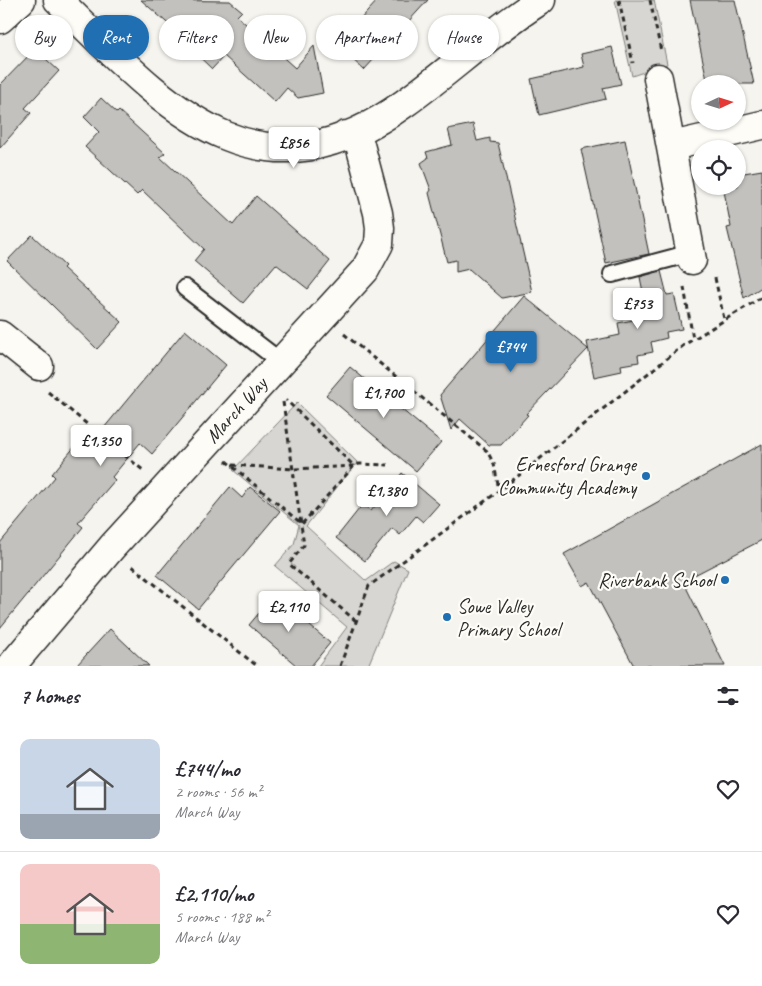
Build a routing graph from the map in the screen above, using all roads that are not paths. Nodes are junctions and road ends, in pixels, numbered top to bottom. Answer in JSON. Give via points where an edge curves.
{"nodes":[{"id":1,"x":21,"y":0,"type":"edge"},
{"id":2,"x":58,"y":0,"type":"edge"},
{"id":3,"x":541,"y":0,"type":"edge"},
{"id":4,"x":0,"y":19,"type":"edge"},
{"id":5,"x":658,"y":78,"type":"road end"},
{"id":6,"x":762,"y":125,"type":"edge"},
{"id":7,"x":346,"y":135,"type":"junction"},
{"id":8,"x":672,"y":146,"type":"junction"},
{"id":9,"x":692,"y":257,"type":"joint"},
{"id":10,"x":612,"y":274,"type":"dead end"},
{"id":11,"x":185,"y":288,"type":"dead end"},
{"id":12,"x":0,"y":334,"type":"edge"},
{"id":13,"x":281,"y":362,"type":"junction"},
{"id":14,"x":39,"y":366,"type":"road end"},
{"id":15,"x":11,"y":666,"type":"edge"}],
"edges":[{"from":1,"to":4,"type":"street"},
{"from":2,"to":7,"type":"street","via":[[139,79],[204,127],[232,139],[286,148],[304,147]]},
{"from":3,"to":7,"type":"street","via":[[406,103]]},
{"from":5,"to":8,"type":"street"},
{"from":6,"to":8,"type":"street"},
{"from":7,"to":13,"type":"street","name":"March Way","via":[[359,141],[365,158],[378,213],[379,244],[365,270]]},
{"from":8,"to":9,"type":"street"},
{"from":9,"to":10,"type":"lane"},
{"from":11,"to":13,"type":"lane"},
{"from":12,"to":14,"type":"street"},
{"from":13,"to":15,"type":"street","name":"March Way","via":[[112,547]]}]}
